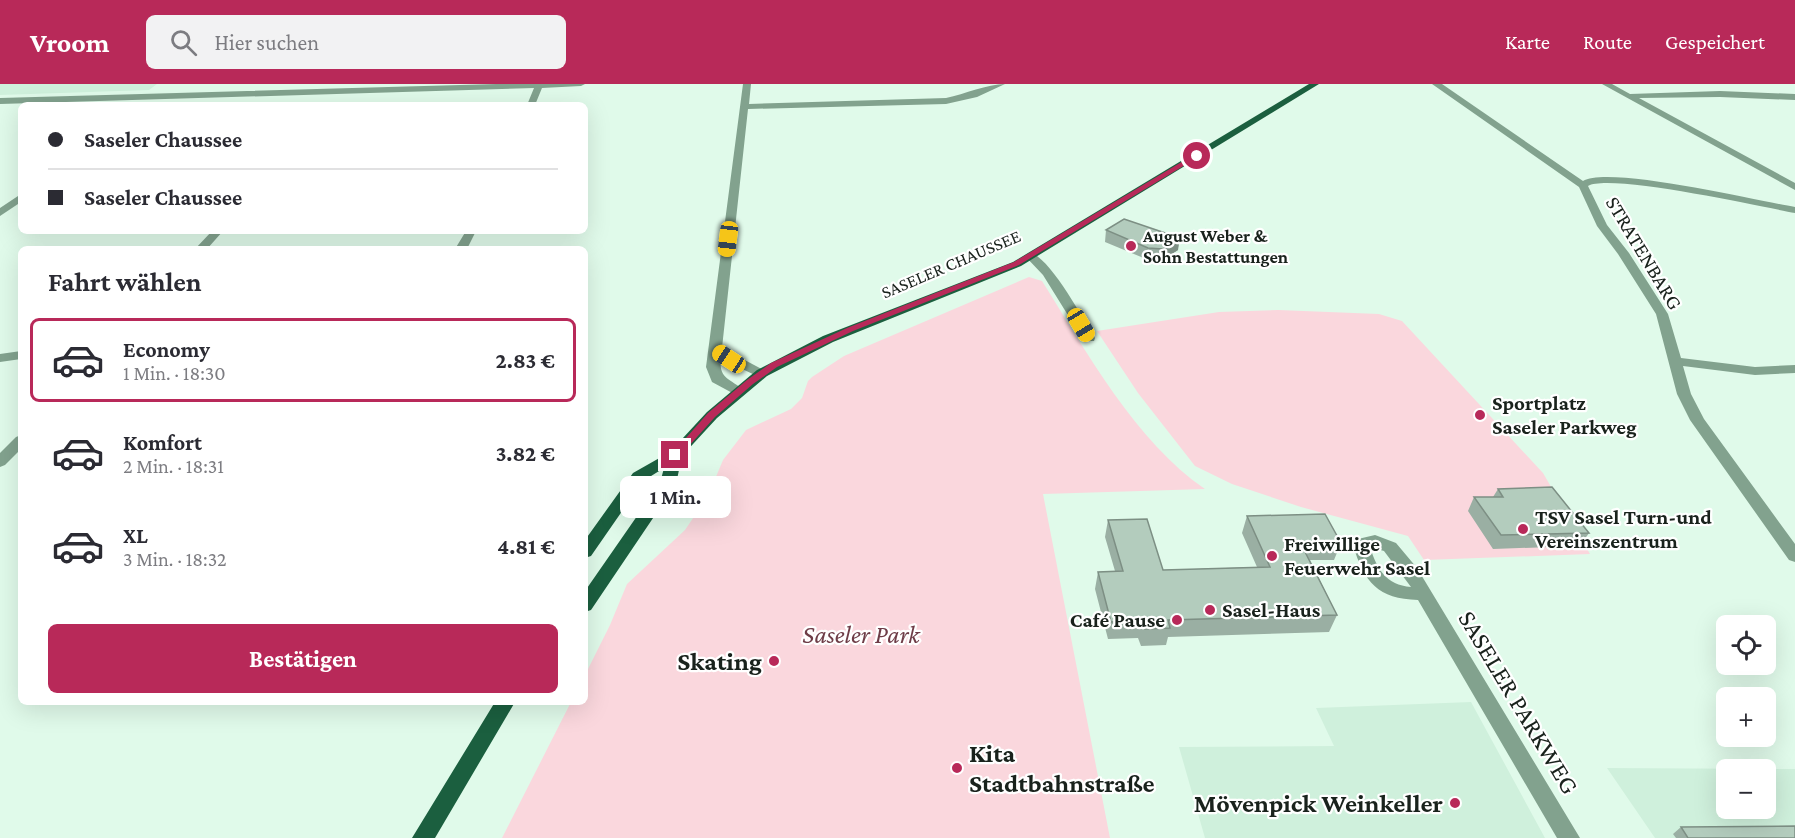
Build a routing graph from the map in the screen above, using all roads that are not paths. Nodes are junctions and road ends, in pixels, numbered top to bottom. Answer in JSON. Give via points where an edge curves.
{"nodes":[{"id":1,"x":308,"y":84,"type":"edge"},
{"id":2,"x":581,"y":84,"type":"edge"},
{"id":3,"x":747,"y":84,"type":"edge"},
{"id":4,"x":1001,"y":84,"type":"edge"},
{"id":5,"x":1315,"y":84,"type":"edge"},
{"id":6,"x":1436,"y":84,"type":"edge"},
{"id":7,"x":1606,"y":84,"type":"edge"},
{"id":8,"x":539,"y":85,"type":"edge"},
{"id":9,"x":351,"y":91,"type":"junction"},
{"id":10,"x":298,"y":92,"type":"junction"},
{"id":11,"x":157,"y":96,"type":"junction"},
{"id":12,"x":1629,"y":96,"type":"junction"},
{"id":13,"x":344,"y":98,"type":"dead end"},
{"id":14,"x":1795,"y":98,"type":"edge"},
{"id":15,"x":0,"y":101,"type":"edge"},
{"id":16,"x":149,"y":102,"type":"edge"},
{"id":17,"x":532,"y":102,"type":"edge"},
{"id":18,"x":744,"y":107,"type":"junction"},
{"id":19,"x":1583,"y":185,"type":"junction"},
{"id":20,"x":1795,"y":187,"type":"edge"},
{"id":21,"x":18,"y":199,"type":"edge"},
{"id":22,"x":1795,"y":210,"type":"edge"},
{"id":23,"x":0,"y":213,"type":"edge"},
{"id":24,"x":215,"y":234,"type":"edge"},
{"id":25,"x":204,"y":246,"type":"edge"},
{"id":26,"x":1031,"y":256,"type":"junction"},
{"id":27,"x":1089,"y":338,"type":"dead end"},
{"id":28,"x":715,"y":350,"type":"junction"},
{"id":29,"x":18,"y":355,"type":"edge"},
{"id":30,"x":0,"y":358,"type":"edge"},
{"id":31,"x":1676,"y":361,"type":"junction"},
{"id":32,"x":1795,"y":369,"type":"edge"},
{"id":33,"x":762,"y":373,"type":"junction"},
{"id":34,"x":738,"y":392,"type":"junction"},
{"id":35,"x":18,"y":443,"type":"edge"},
{"id":36,"x":675,"y":455,"type":"junction"},
{"id":37,"x":0,"y":462,"type":"edge"},
{"id":38,"x":588,"y":548,"type":"edge"},
{"id":39,"x":1795,"y":556,"type":"edge"},
{"id":40,"x":1422,"y":594,"type":"dead end"},
{"id":41,"x":588,"y":601,"type":"edge"},
{"id":42,"x":503,"y":705,"type":"edge"},
{"id":43,"x":423,"y":838,"type":"edge"},
{"id":44,"x":1569,"y":838,"type":"edge"}],
"edges":[{"from":1,"to":10,"type":"street"},
{"from":2,"to":8,"type":"street"},
{"from":3,"to":18,"type":"street"},
{"from":4,"to":18,"type":"street","via":[[946,101]]},
{"from":5,"to":26,"type":"main road","name":"SASELER CHAUSSEE"},
{"from":6,"to":19,"type":"street","name":"STRATENBARG"},
{"from":7,"to":12,"type":"street"},
{"from":8,"to":9,"type":"street"},
{"from":8,"to":17,"type":"street"},
{"from":9,"to":10,"type":"street"},
{"from":9,"to":13,"type":"street"},
{"from":10,"to":11,"type":"street"},
{"from":11,"to":15,"type":"street"},
{"from":11,"to":16,"type":"street"},
{"from":12,"to":14,"type":"street","via":[[1720,94]]},
{"from":12,"to":20,"type":"street"},
{"from":18,"to":28,"type":"street"},
{"from":19,"to":22,"type":"street","via":[[1610,178]]},
{"from":19,"to":31,"type":"street","name":"STRATENBARG","via":[[1602,226],[1662,314]]},
{"from":21,"to":23,"type":"street"},
{"from":24,"to":25,"type":"street"},
{"from":26,"to":27,"type":"street","via":[[1048,273]]},
{"from":26,"to":33,"type":"main road","name":"SASELER CHAUSSEE","via":[[981,280],[828,339]]},
{"from":28,"to":33,"type":"street"},
{"from":28,"to":34,"type":"street","via":[[713,367],[717,379]]},
{"from":29,"to":30,"type":"street"},
{"from":31,"to":32,"type":"street","via":[[1755,371]]},
{"from":31,"to":39,"type":"street","name":"STRATENBARG","via":[[1684,394],[1697,420]]},
{"from":33,"to":34,"type":"main road","name":"SASELER CHAUSSEE"},
{"from":34,"to":36,"type":"main road","name":"SASELER CHAUSSEE"},
{"from":35,"to":37,"type":"street"},
{"from":36,"to":38,"type":"main road","name":"SASELER CHAUSSEE","via":[[638,477]]},
{"from":36,"to":41,"type":"main road","name":"SASELER CHAUSSEE","via":[[668,484]]},
{"from":40,"to":44,"type":"street","name":"SASELER PARKWEG"},
{"from":42,"to":43,"type":"main road"}]}
